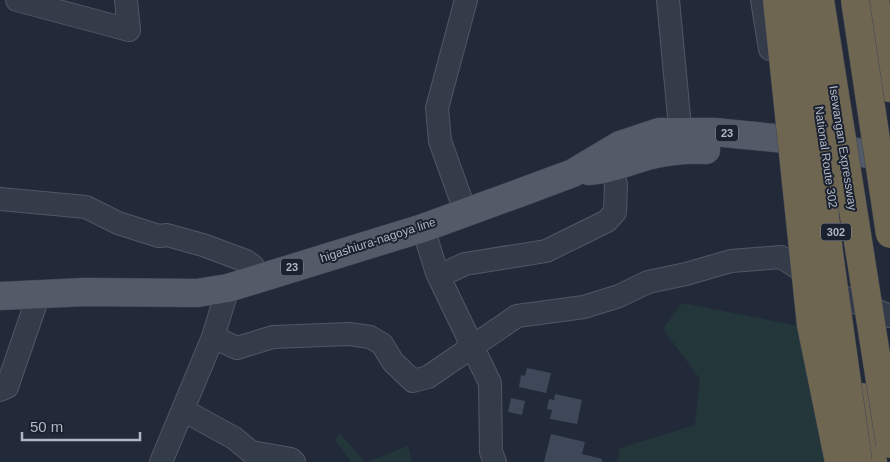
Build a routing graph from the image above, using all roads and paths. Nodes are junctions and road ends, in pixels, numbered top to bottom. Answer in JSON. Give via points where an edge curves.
{"nodes":[{"id":1,"x":17,"y":0,"type":"edge"},
{"id":2,"x":126,"y":0,"type":"edge"},
{"id":3,"x":466,"y":0,"type":"edge"},
{"id":4,"x":668,"y":0,"type":"edge"},
{"id":5,"x":762,"y":0,"type":"edge"},
{"id":6,"x":777,"y":0,"type":"edge"},
{"id":7,"x":801,"y":0,"type":"edge"},
{"id":8,"x":805,"y":0,"type":"edge"},
{"id":9,"x":820,"y":0,"type":"edge"},
{"id":10,"x":855,"y":0,"type":"edge"},
{"id":11,"x":875,"y":0,"type":"edge"},
{"id":12,"x":886,"y":0,"type":"edge"},
{"id":13,"x":890,"y":24,"type":"edge"},
{"id":14,"x":890,"y":88,"type":"edge"},
{"id":15,"x":785,"y":139,"type":"junction"},
{"id":16,"x":681,"y":141,"type":"junction"},
{"id":17,"x":826,"y":157,"type":"junction"},
{"id":18,"x":890,"y":158,"type":"edge"},
{"id":19,"x":612,"y":169,"type":"junction"},
{"id":20,"x":573,"y":173,"type":"junction"},
{"id":21,"x":890,"y":187,"type":"edge"},
{"id":22,"x":0,"y":199,"type":"edge"},
{"id":23,"x":465,"y":211,"type":"junction"},
{"id":24,"x":422,"y":228,"type":"junction"},
{"id":25,"x":890,"y":234,"type":"edge"},
{"id":26,"x":439,"y":276,"type":"junction"},
{"id":27,"x":258,"y":278,"type":"junction"},
{"id":28,"x":228,"y":288,"type":"junction"},
{"id":29,"x":39,"y":294,"type":"junction"},
{"id":30,"x":0,"y":296,"type":"edge"},
{"id":31,"x":843,"y":297,"type":"junction"},
{"id":32,"x":890,"y":316,"type":"edge"},
{"id":33,"x":213,"y":337,"type":"junction"},
{"id":34,"x":472,"y":346,"type":"junction"},
{"id":35,"x":0,"y":390,"type":"edge"},
{"id":36,"x":183,"y":410,"type":"junction"},
{"id":37,"x":890,"y":444,"type":"edge"},
{"id":38,"x":161,"y":462,"type":"edge"},
{"id":39,"x":294,"y":462,"type":"edge"},
{"id":40,"x":495,"y":462,"type":"edge"},
{"id":41,"x":839,"y":462,"type":"edge"},
{"id":42,"x":858,"y":462,"type":"edge"},
{"id":43,"x":873,"y":462,"type":"edge"}],
"edges":[{"from":1,"to":2,"type":"street","via":[[128,30]]},
{"from":3,"to":23,"type":"street","via":[[437,108],[440,141]]},
{"from":4,"to":16,"type":"street"},
{"from":5,"to":15,"type":"street"},
{"from":6,"to":41,"type":"highway","bridge":true,"via":[[811,325]]},
{"from":7,"to":42,"type":"highway","bridge":true,"via":[[829,253]]},
{"from":8,"to":17,"type":"highway","name":"National Route 302","number":"302"},
{"from":9,"to":37,"type":"highway","name":"Isewangan Expressway","bridge":true},
{"from":10,"to":25,"type":"highway","bridge":true},
{"from":11,"to":14,"type":"highway"},
{"from":12,"to":13,"type":"highway"},
{"from":15,"to":16,"type":"main road","name":"higashiura-nagoya line","number":"23","via":[[714,132]]},
{"from":15,"to":17,"type":"main road","name":"higashiura-nagoya line","number":"23"},
{"from":16,"to":17,"type":"main road","name":"higashiura-nagoya line","number":"23","via":[[766,153]]},
{"from":16,"to":19,"type":"main road","name":"higashiura-nagoya line","number":"23"},
{"from":16,"to":20,"type":"main road","name":"higashiura-nagoya line","number":"23","via":[[659,132],[620,144]]},
{"from":17,"to":18,"type":"main road","name":"higashiura-nagoya line","number":"23"},
{"from":17,"to":21,"type":"main road","name":"higashiura-nagoya line","number":"23"},
{"from":17,"to":31,"type":"highway","name":"National Route 302","number":"302"},
{"from":19,"to":20,"type":"main road","name":"higashiura-nagoya line","number":"23"},
{"from":19,"to":26,"type":"street","via":[[616,185],[615,212],[607,221],[546,251],[465,264]]},
{"from":20,"to":23,"type":"main road","name":"higashiura-nagoya line","number":"23"},
{"from":22,"to":27,"type":"street","via":[[86,207],[118,223],[203,245],[246,261],[253,266]]},
{"from":23,"to":24,"type":"main road","name":"higashiura-nagoya line","number":"23"},
{"from":24,"to":26,"type":"street"},
{"from":24,"to":27,"type":"main road","name":"higashiura-nagoya line","number":"23"},
{"from":26,"to":34,"type":"street"},
{"from":27,"to":28,"type":"main road","name":"higashiura-nagoya line","number":"23"},
{"from":28,"to":29,"type":"main road","name":"higashiura-nagoya line","number":"23","via":[[197,293]]},
{"from":28,"to":33,"type":"street"},
{"from":29,"to":30,"type":"main road","name":"higashiura-nagoya line","number":"23"},
{"from":29,"to":35,"type":"street","via":[[7,387]]},
{"from":31,"to":32,"type":"street"},
{"from":31,"to":34,"type":"street","via":[[781,256],[731,261],[648,282],[584,307],[517,316]]},
{"from":31,"to":43,"type":"highway","name":"National Route 302","number":"302"},
{"from":33,"to":34,"type":"street","via":[[237,348],[273,337],[349,334],[370,337],[382,344],[393,362],[413,382],[428,377]]},
{"from":33,"to":36,"type":"street"},
{"from":34,"to":40,"type":"street","via":[[490,383],[491,452]]},
{"from":36,"to":38,"type":"street"},
{"from":36,"to":39,"type":"street","via":[[234,438],[251,452]]}]}
